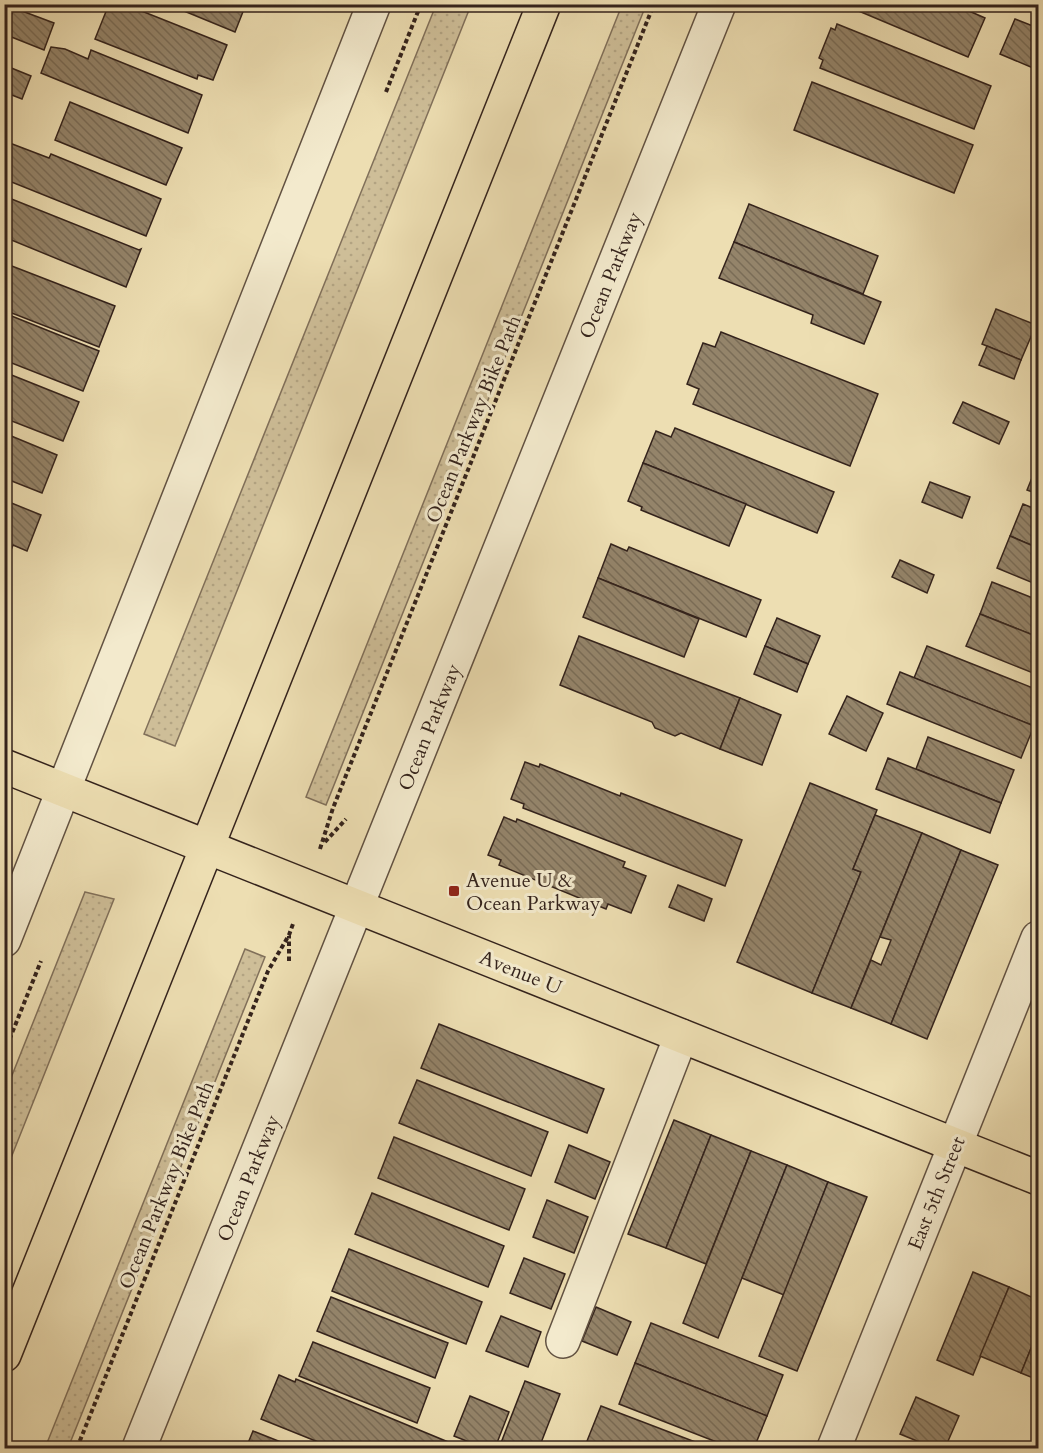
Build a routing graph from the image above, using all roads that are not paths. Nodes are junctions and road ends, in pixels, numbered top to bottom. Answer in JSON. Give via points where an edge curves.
{"nodes":[{"id":1,"x":374,"y":4,"type":"edge"},
{"id":2,"x":544,"y":4,"type":"edge"},
{"id":3,"x":719,"y":4,"type":"edge"},
{"id":4,"x":4,"y":766,"type":"edge"},
{"id":5,"x":63,"y":789,"type":"junction"},
{"id":6,"x":208,"y":847,"type":"junction"},
{"id":7,"x":358,"y":906,"type":"junction"},
{"id":8,"x":1038,"y":938,"type":"edge"},
{"id":9,"x":4,"y":940,"type":"edge"},
{"id":10,"x":681,"y":1036,"type":"junction"},
{"id":11,"x":956,"y":1145,"type":"junction"},
{"id":12,"x":1038,"y":1178,"type":"edge"},
{"id":13,"x":563,"y":1341,"type":"dead end"},
{"id":14,"x":4,"y":1355,"type":"edge"},
{"id":15,"x":140,"y":1449,"type":"edge"},
{"id":16,"x":834,"y":1449,"type":"edge"}],
"edges":[{"from":1,"to":5,"type":"street"},
{"from":2,"to":6,"type":"main road"},
{"from":3,"to":7,"type":"street","name":"Ocean Parkway"},
{"from":4,"to":5,"type":"main road","name":"Avenue U"},
{"from":5,"to":6,"type":"main road","name":"Avenue U"},
{"from":5,"to":9,"type":"street"},
{"from":6,"to":7,"type":"main road","name":"Avenue U"},
{"from":6,"to":14,"type":"main road"},
{"from":7,"to":10,"type":"main road","name":"Avenue U"},
{"from":7,"to":15,"type":"street","name":"Ocean Parkway"},
{"from":8,"to":11,"type":"street","name":"East 5th Street"},
{"from":10,"to":11,"type":"main road","name":"Avenue U"},
{"from":10,"to":13,"type":"street"},
{"from":11,"to":12,"type":"main road","name":"Avenue U"},
{"from":11,"to":16,"type":"street","name":"East 5th Street"}]}
